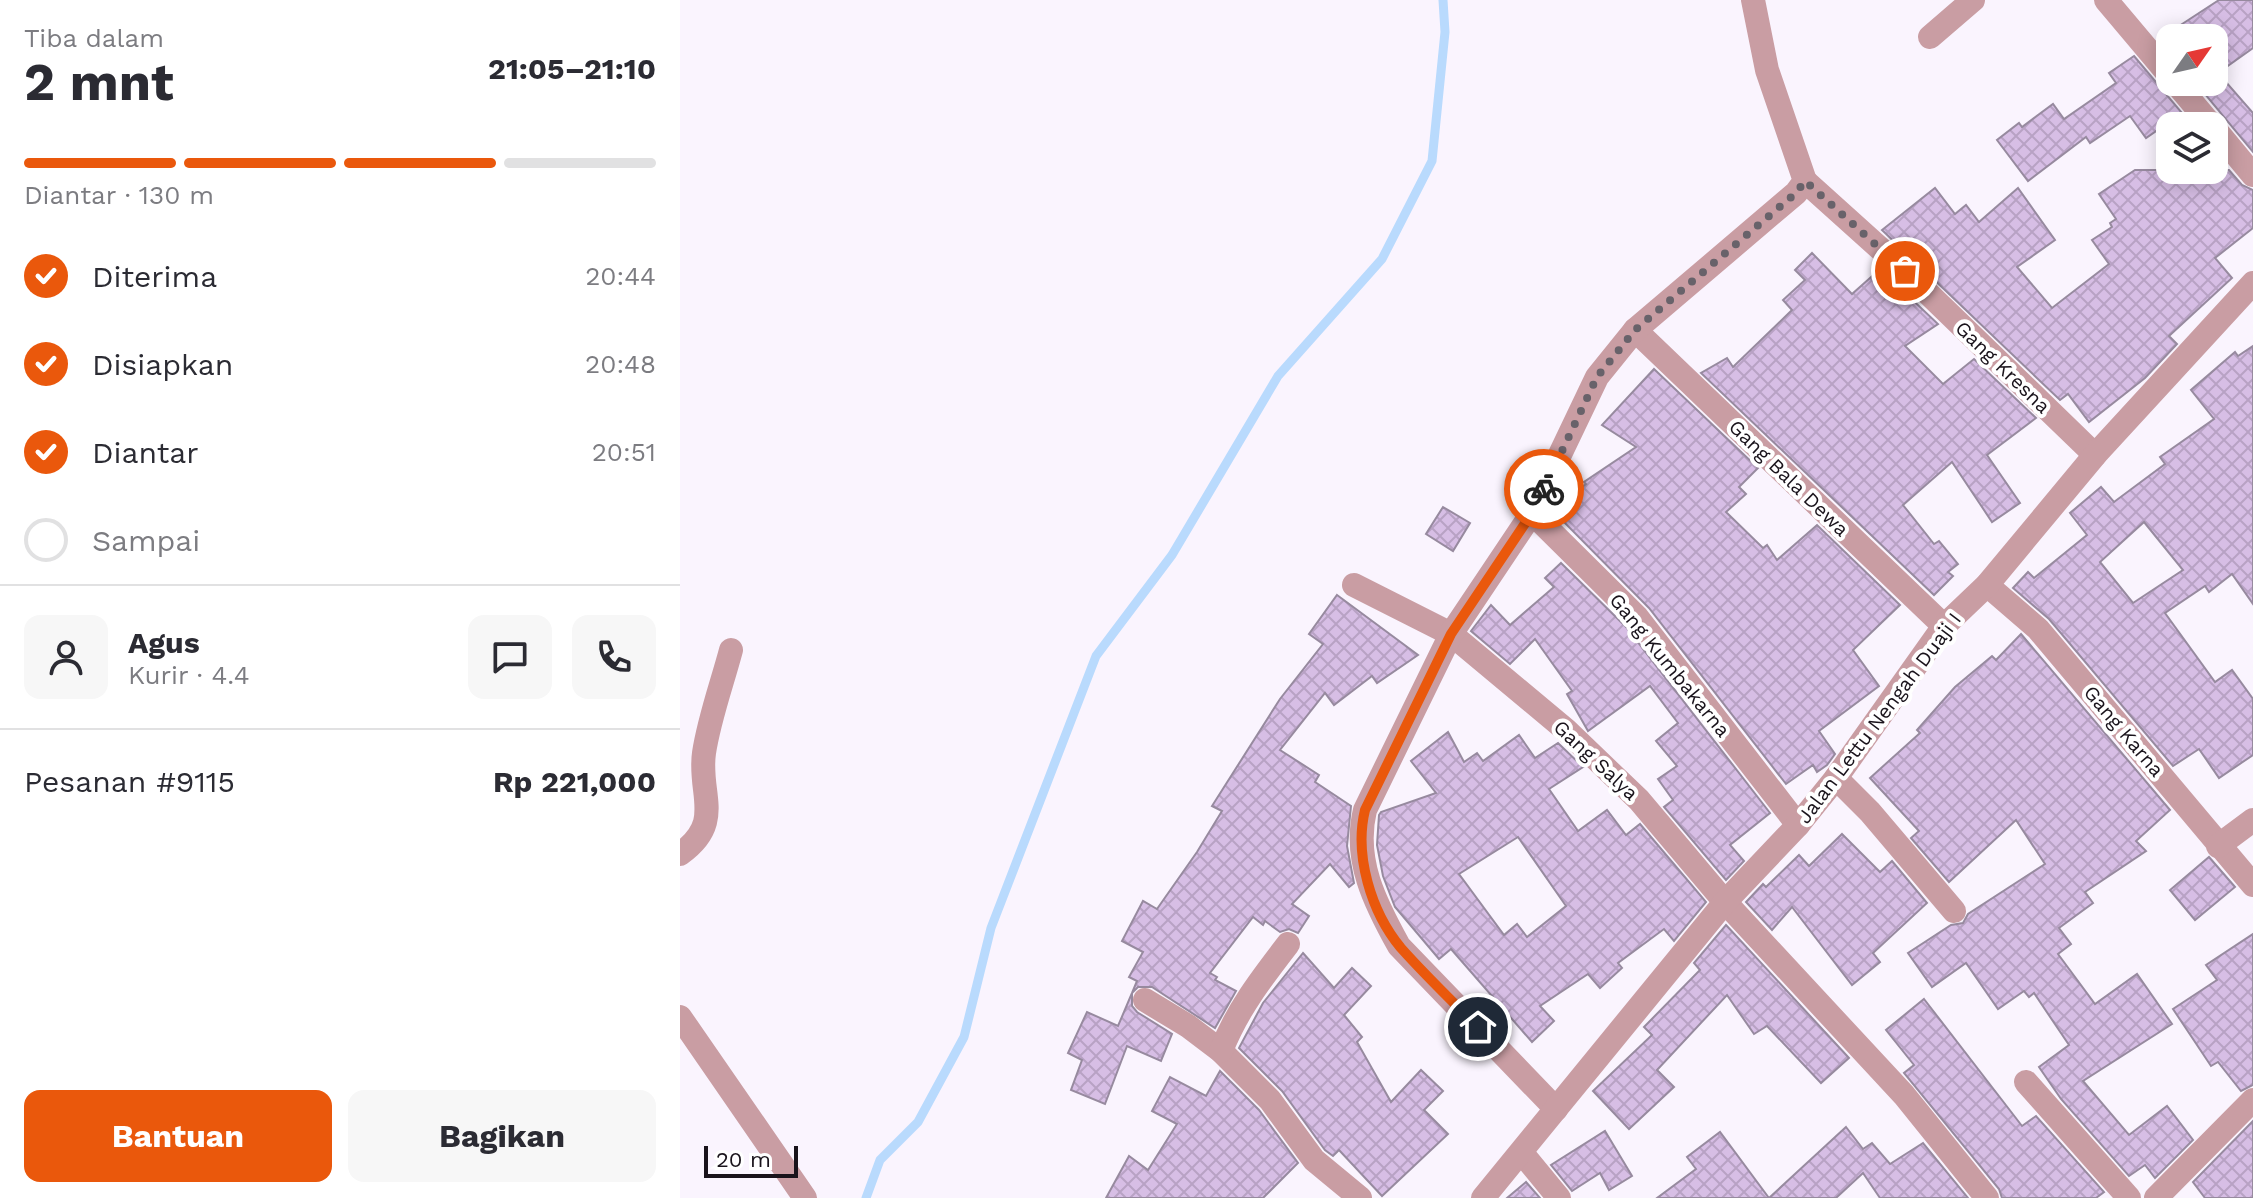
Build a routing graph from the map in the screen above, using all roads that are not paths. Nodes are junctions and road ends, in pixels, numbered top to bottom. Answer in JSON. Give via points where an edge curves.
{"nodes":[{"id":1,"x":1753,"y":0,"type":"edge"},
{"id":2,"x":1973,"y":0,"type":"edge"},
{"id":3,"x":2106,"y":0,"type":"edge"},
{"id":4,"x":1930,"y":37,"type":"dead end"},
{"id":5,"x":2156,"y":59,"type":"edge"},
{"id":6,"x":2187,"y":96,"type":"edge"},
{"id":7,"x":2200,"y":112,"type":"edge"},
{"id":8,"x":2228,"y":145,"type":"edge"},
{"id":9,"x":2253,"y":175,"type":"edge"},
{"id":10,"x":1805,"y":181,"type":"junction"},
{"id":11,"x":2251,"y":287,"type":"edge"},
{"id":12,"x":1635,"y":330,"type":"junction"},
{"id":13,"x":2095,"y":455,"type":"junction"},
{"id":14,"x":1532,"y":513,"type":"junction"},
{"id":15,"x":1354,"y":585,"type":"dead end"},
{"id":16,"x":1987,"y":585,"type":"junction"},
{"id":17,"x":1944,"y":626,"type":"junction"},
{"id":18,"x":1451,"y":634,"type":"junction"},
{"id":19,"x":731,"y":650,"type":"dead end"},
{"id":20,"x":1836,"y":778,"type":"junction"},
{"id":21,"x":2253,"y":820,"type":"edge"},
{"id":22,"x":1798,"y":825,"type":"junction"},
{"id":23,"x":2218,"y":846,"type":"junction"},
{"id":24,"x":680,"y":854,"type":"edge"},
{"id":25,"x":2253,"y":885,"type":"edge"},
{"id":26,"x":1725,"y":902,"type":"junction"},
{"id":27,"x":1954,"y":911,"type":"dead end"},
{"id":28,"x":1288,"y":944,"type":"dead end"},
{"id":29,"x":1145,"y":1000,"type":"dead end"},
{"id":30,"x":680,"y":1017,"type":"edge"},
{"id":31,"x":1221,"y":1051,"type":"junction"},
{"id":32,"x":2026,"y":1082,"type":"dead end"},
{"id":33,"x":1556,"y":1109,"type":"junction"},
{"id":34,"x":2249,"y":1111,"type":"edge"},
{"id":35,"x":1522,"y":1153,"type":"junction"},
{"id":36,"x":804,"y":1196,"type":"edge"},
{"id":37,"x":1360,"y":1198,"type":"edge"},
{"id":38,"x":1483,"y":1198,"type":"edge"},
{"id":39,"x":1559,"y":1198,"type":"edge"},
{"id":40,"x":1987,"y":1198,"type":"edge"},
{"id":41,"x":2129,"y":1198,"type":"edge"},
{"id":42,"x":2156,"y":1198,"type":"edge"}],
"edges":[{"from":1,"to":10,"type":"street","via":[[1767,70]]},
{"from":2,"to":4,"type":"street"},
{"from":3,"to":5,"type":"street"},
{"from":6,"to":7,"type":"street"},
{"from":8,"to":9,"type":"street"},
{"from":10,"to":12,"type":"street"},
{"from":10,"to":13,"type":"street","name":"Gang Kresna"},
{"from":11,"to":13,"type":"street","name":"Jalan Lettu Nengah Duaji I"},
{"from":12,"to":14,"type":"street","via":[[1597,377]]},
{"from":12,"to":17,"type":"street","name":"Gang Bala Dewa"},
{"from":13,"to":16,"type":"street","name":"Jalan Lettu Nengah Duaji I"},
{"from":14,"to":18,"type":"street"},
{"from":14,"to":22,"type":"street","name":"Gang Kumbakarna","via":[[1637,617]]},
{"from":15,"to":18,"type":"street","name":"Gang Salya"},
{"from":16,"to":17,"type":"street","name":"Jalan Lettu Nengah Duaji I"},
{"from":16,"to":23,"type":"street","name":"Gang Karna","via":[[2038,629]]},
{"from":17,"to":20,"type":"street","name":"Jalan Lettu Nengah Duaji I"},
{"from":18,"to":26,"type":"street","name":"Gang Salya","via":[[1566,730],[1639,800]]},
{"from":18,"to":33,"type":"street","via":[[1365,810],[1360,851],[1372,892],[1399,946]]},
{"from":19,"to":24,"type":"street","via":[[704,753],[708,812],[701,832]]},
{"from":20,"to":22,"type":"street","name":"Jalan Lettu Nengah Duaji I"},
{"from":20,"to":27,"type":"street"},
{"from":21,"to":23,"type":"street"},
{"from":22,"to":26,"type":"street","name":"Jalan Lettu Nengah Duaji I"},
{"from":23,"to":25,"type":"street","name":"Gang Karna"},
{"from":26,"to":33,"type":"street","name":"Jalan Lettu Nengah Duaji I"},
{"from":26,"to":40,"type":"street","name":"Gang Salya","via":[[1904,1095]]},
{"from":28,"to":31,"type":"street","via":[[1241,1007]]},
{"from":29,"to":31,"type":"street"},
{"from":30,"to":36,"type":"street"},
{"from":31,"to":37,"type":"street","via":[[1270,1100],[1314,1160]]},
{"from":32,"to":41,"type":"street"},
{"from":33,"to":35,"type":"street","name":"Jalan Lettu Nengah Duaji I"},
{"from":34,"to":42,"type":"street"},
{"from":35,"to":38,"type":"street","name":"Jalan Lettu Nengah Duaji I"},
{"from":35,"to":39,"type":"street"}]}
